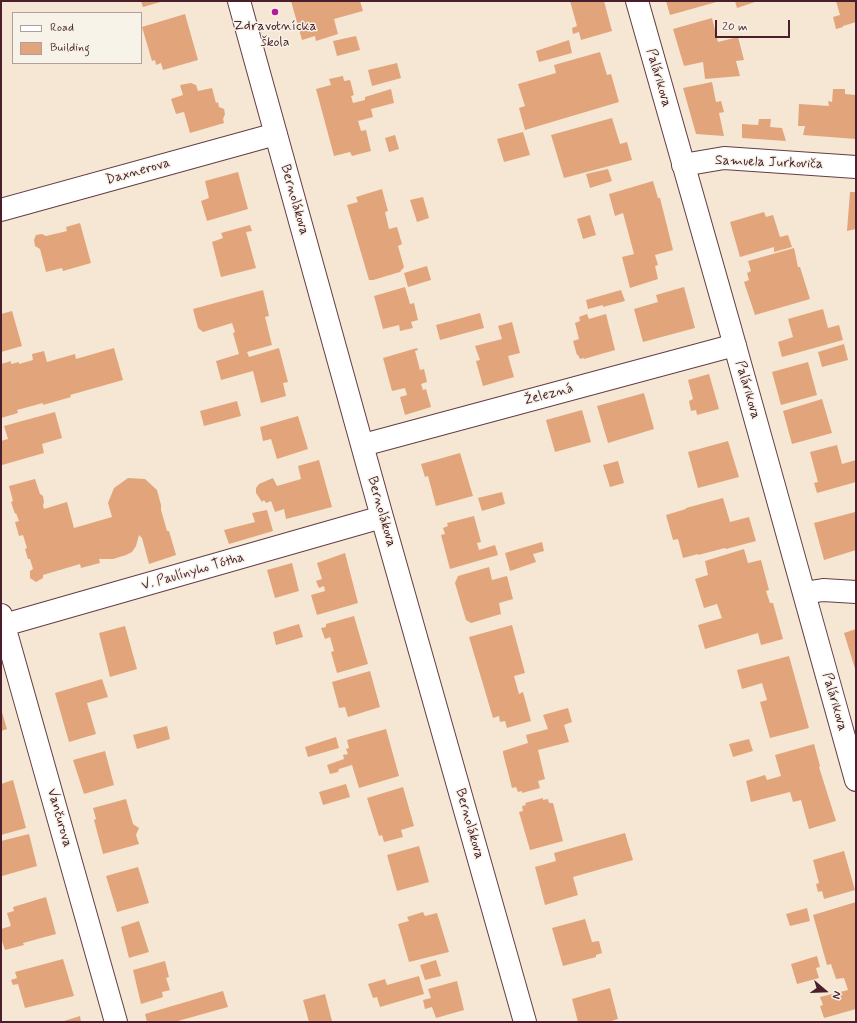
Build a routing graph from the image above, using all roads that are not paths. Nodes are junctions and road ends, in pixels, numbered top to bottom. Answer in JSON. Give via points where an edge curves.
{"nodes":[{"id":1,"x":239,"y":1,"type":"edge"},
{"id":2,"x":637,"y":1,"type":"edge"},
{"id":3,"x":276,"y":134,"type":"junction"},
{"id":4,"x":683,"y":166,"type":"junction"},
{"id":5,"x":856,"y":167,"type":"edge"},
{"id":6,"x":1,"y":210,"type":"edge"},
{"id":7,"x":735,"y":345,"type":"junction"},
{"id":8,"x":363,"y":445,"type":"junction"},
{"id":9,"x":382,"y":517,"type":"junction"},
{"id":10,"x":856,"y":592,"type":"edge"},
{"id":11,"x":804,"y":593,"type":"junction"},
{"id":12,"x":2,"y":620,"type":"edge"},
{"id":13,"x":856,"y":780,"type":"edge"},
{"id":14,"x":116,"y":1022,"type":"edge"},
{"id":15,"x":525,"y":1022,"type":"edge"}],
"edges":[{"from":1,"to":3,"type":"street","name":"Bernolákova"},
{"from":2,"to":4,"type":"street","name":"Palárikova"},
{"from":3,"to":6,"type":"street","name":"Daxnerova"},
{"from":3,"to":8,"type":"street","name":"Bernolákova"},
{"from":4,"to":5,"type":"street","name":"Samuela Jurkoviča","via":[[724,158]]},
{"from":4,"to":7,"type":"street","name":"Palárikova"},
{"from":7,"to":8,"type":"street","name":"Železná"},
{"from":7,"to":11,"type":"street","name":"Palárikova"},
{"from":8,"to":9,"type":"street","name":"Bernolákova"},
{"from":9,"to":12,"type":"street","name":"V. Paulínyho Tótha"},
{"from":9,"to":15,"type":"street","name":"Bernolákova"},
{"from":10,"to":11,"type":"street","via":[[823,590]]},
{"from":11,"to":13,"type":"street","name":"Palárikova"},
{"from":12,"to":14,"type":"street","name":"Vančurova"}]}
